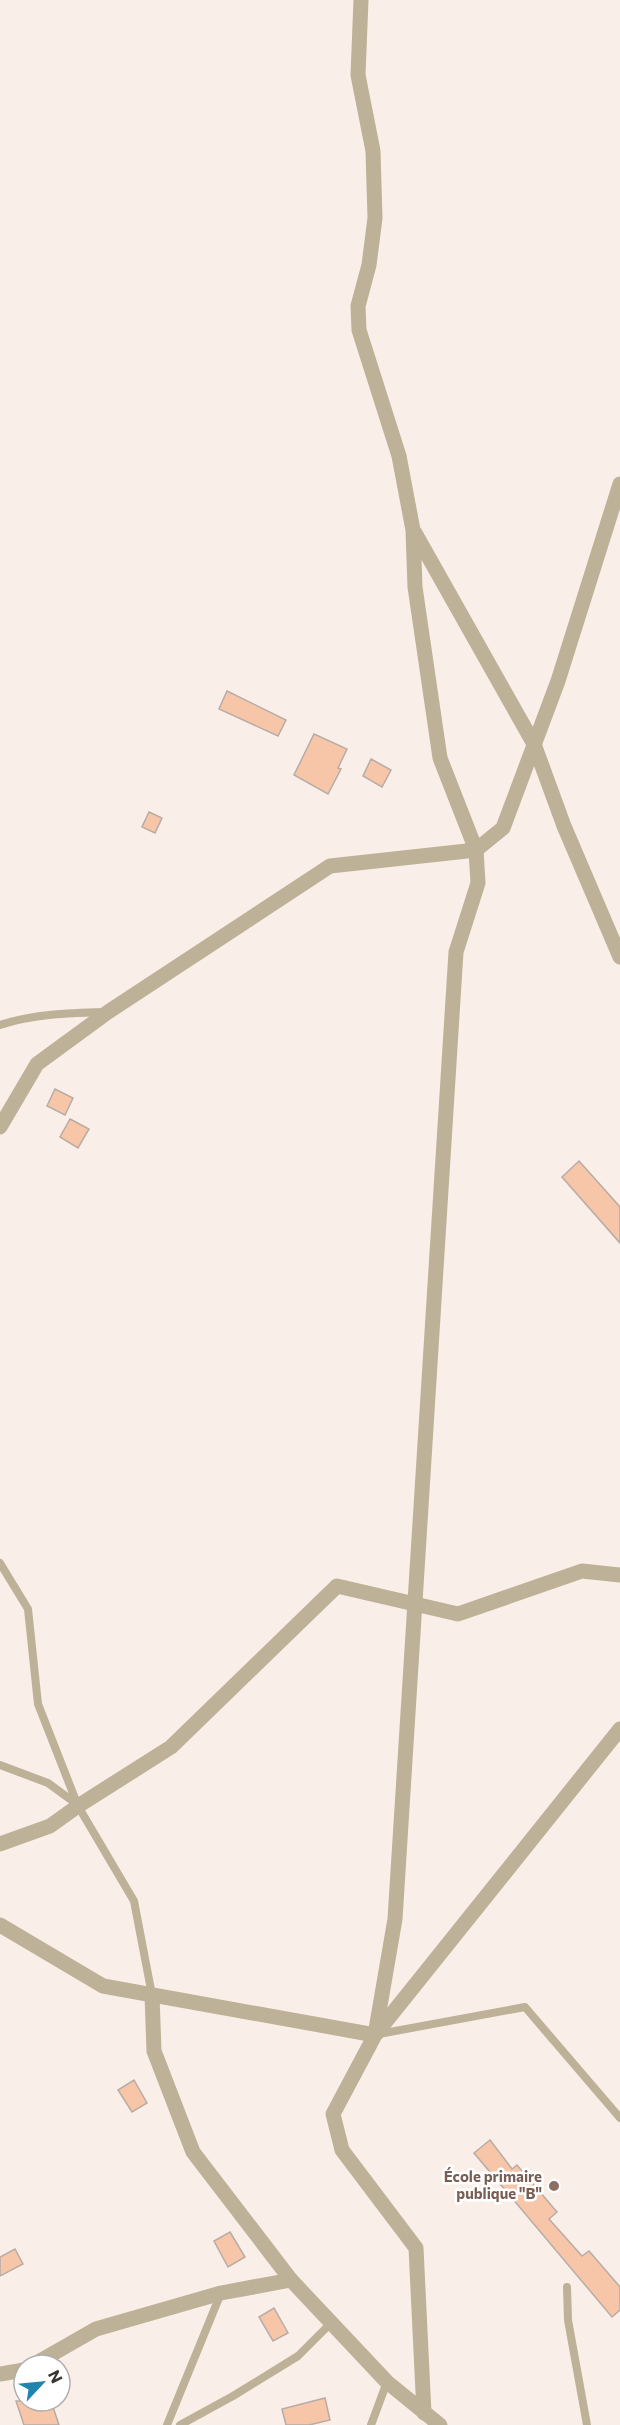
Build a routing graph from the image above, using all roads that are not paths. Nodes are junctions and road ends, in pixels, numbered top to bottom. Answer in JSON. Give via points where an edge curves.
{"nodes":[{"id":1,"x":360,"y":0,"type":"edge"},
{"id":2,"x":620,"y":484,"type":"edge"},
{"id":3,"x":413,"y":530,"type":"junction"},
{"id":4,"x":534,"y":744,"type":"junction"},
{"id":5,"x":476,"y":850,"type":"junction"},
{"id":6,"x":620,"y":957,"type":"edge"},
{"id":7,"x":108,"y":1012,"type":"junction"},
{"id":8,"x":0,"y":1025,"type":"edge"},
{"id":9,"x":0,"y":1127,"type":"edge"},
{"id":10,"x":0,"y":1563,"type":"edge"},
{"id":11,"x":620,"y":1575,"type":"edge"},
{"id":12,"x":415,"y":1604,"type":"junction"},
{"id":13,"x":620,"y":1729,"type":"edge"},
{"id":14,"x":0,"y":1765,"type":"edge"},
{"id":15,"x":78,"y":1806,"type":"junction"},
{"id":16,"x":0,"y":1844,"type":"edge"},
{"id":17,"x":0,"y":1924,"type":"edge"},
{"id":18,"x":152,"y":1995,"type":"junction"},
{"id":19,"x":375,"y":2035,"type":"junction"},
{"id":20,"x":620,"y":2118,"type":"edge"},
{"id":21,"x":291,"y":2280,"type":"junction"},
{"id":22,"x":567,"y":2287,"type":"dead end"},
{"id":23,"x":221,"y":2293,"type":"junction"},
{"id":24,"x":330,"y":2324,"type":"junction"},
{"id":25,"x":54,"y":2353,"type":"edge"},
{"id":26,"x":387,"y":2382,"type":"junction"},
{"id":27,"x":433,"y":2421,"type":"edge"},
{"id":28,"x":167,"y":2425,"type":"edge"},
{"id":29,"x":180,"y":2425,"type":"edge"},
{"id":30,"x":371,"y":2425,"type":"edge"},
{"id":31,"x":587,"y":2425,"type":"edge"}],
"edges":[{"from":1,"to":3,"type":"street","via":[[358,75],[373,151],[375,218],[369,265],[358,306],[358,330],[399,456]]},
{"from":2,"to":4,"type":"street","via":[[558,681]]},
{"from":3,"to":4,"type":"street"},
{"from":3,"to":5,"type":"street","via":[[415,587],[440,758]]},
{"from":4,"to":5,"type":"street","via":[[503,828]]},
{"from":4,"to":6,"type":"street"},
{"from":5,"to":7,"type":"street","via":[[330,866]]},
{"from":5,"to":12,"type":"street","via":[[478,883],[456,952]]},
{"from":7,"to":8,"type":"lane","via":[[70,1013]]},
{"from":7,"to":9,"type":"street","via":[[37,1064]]},
{"from":10,"to":15,"type":"lane","via":[[28,1609],[38,1704]]},
{"from":11,"to":12,"type":"street","via":[[582,1571],[458,1614]]},
{"from":12,"to":15,"type":"street","via":[[337,1586],[171,1747]]},
{"from":12,"to":19,"type":"street","via":[[395,1919]]},
{"from":13,"to":19,"type":"street"},
{"from":14,"to":15,"type":"lane","via":[[48,1783]]},
{"from":15,"to":16,"type":"street","via":[[50,1826]]},
{"from":15,"to":18,"type":"lane","via":[[134,1901]]},
{"from":17,"to":18,"type":"street","via":[[103,1986]]},
{"from":18,"to":19,"type":"street"},
{"from":18,"to":21,"type":"street","via":[[154,2051],[193,2152]]},
{"from":19,"to":20,"type":"lane","via":[[525,2007]]},
{"from":19,"to":27,"type":"street","via":[[333,2114],[342,2150],[416,2248]]},
{"from":21,"to":23,"type":"street"},
{"from":21,"to":24,"type":"street"},
{"from":22,"to":31,"type":"lane","via":[[568,2320]]},
{"from":23,"to":25,"type":"street","via":[[96,2329]]},
{"from":23,"to":28,"type":"lane"},
{"from":24,"to":26,"type":"street"},
{"from":24,"to":29,"type":"lane","via":[[298,2356]]},
{"from":26,"to":27,"type":"street"},
{"from":26,"to":30,"type":"lane"}]}
